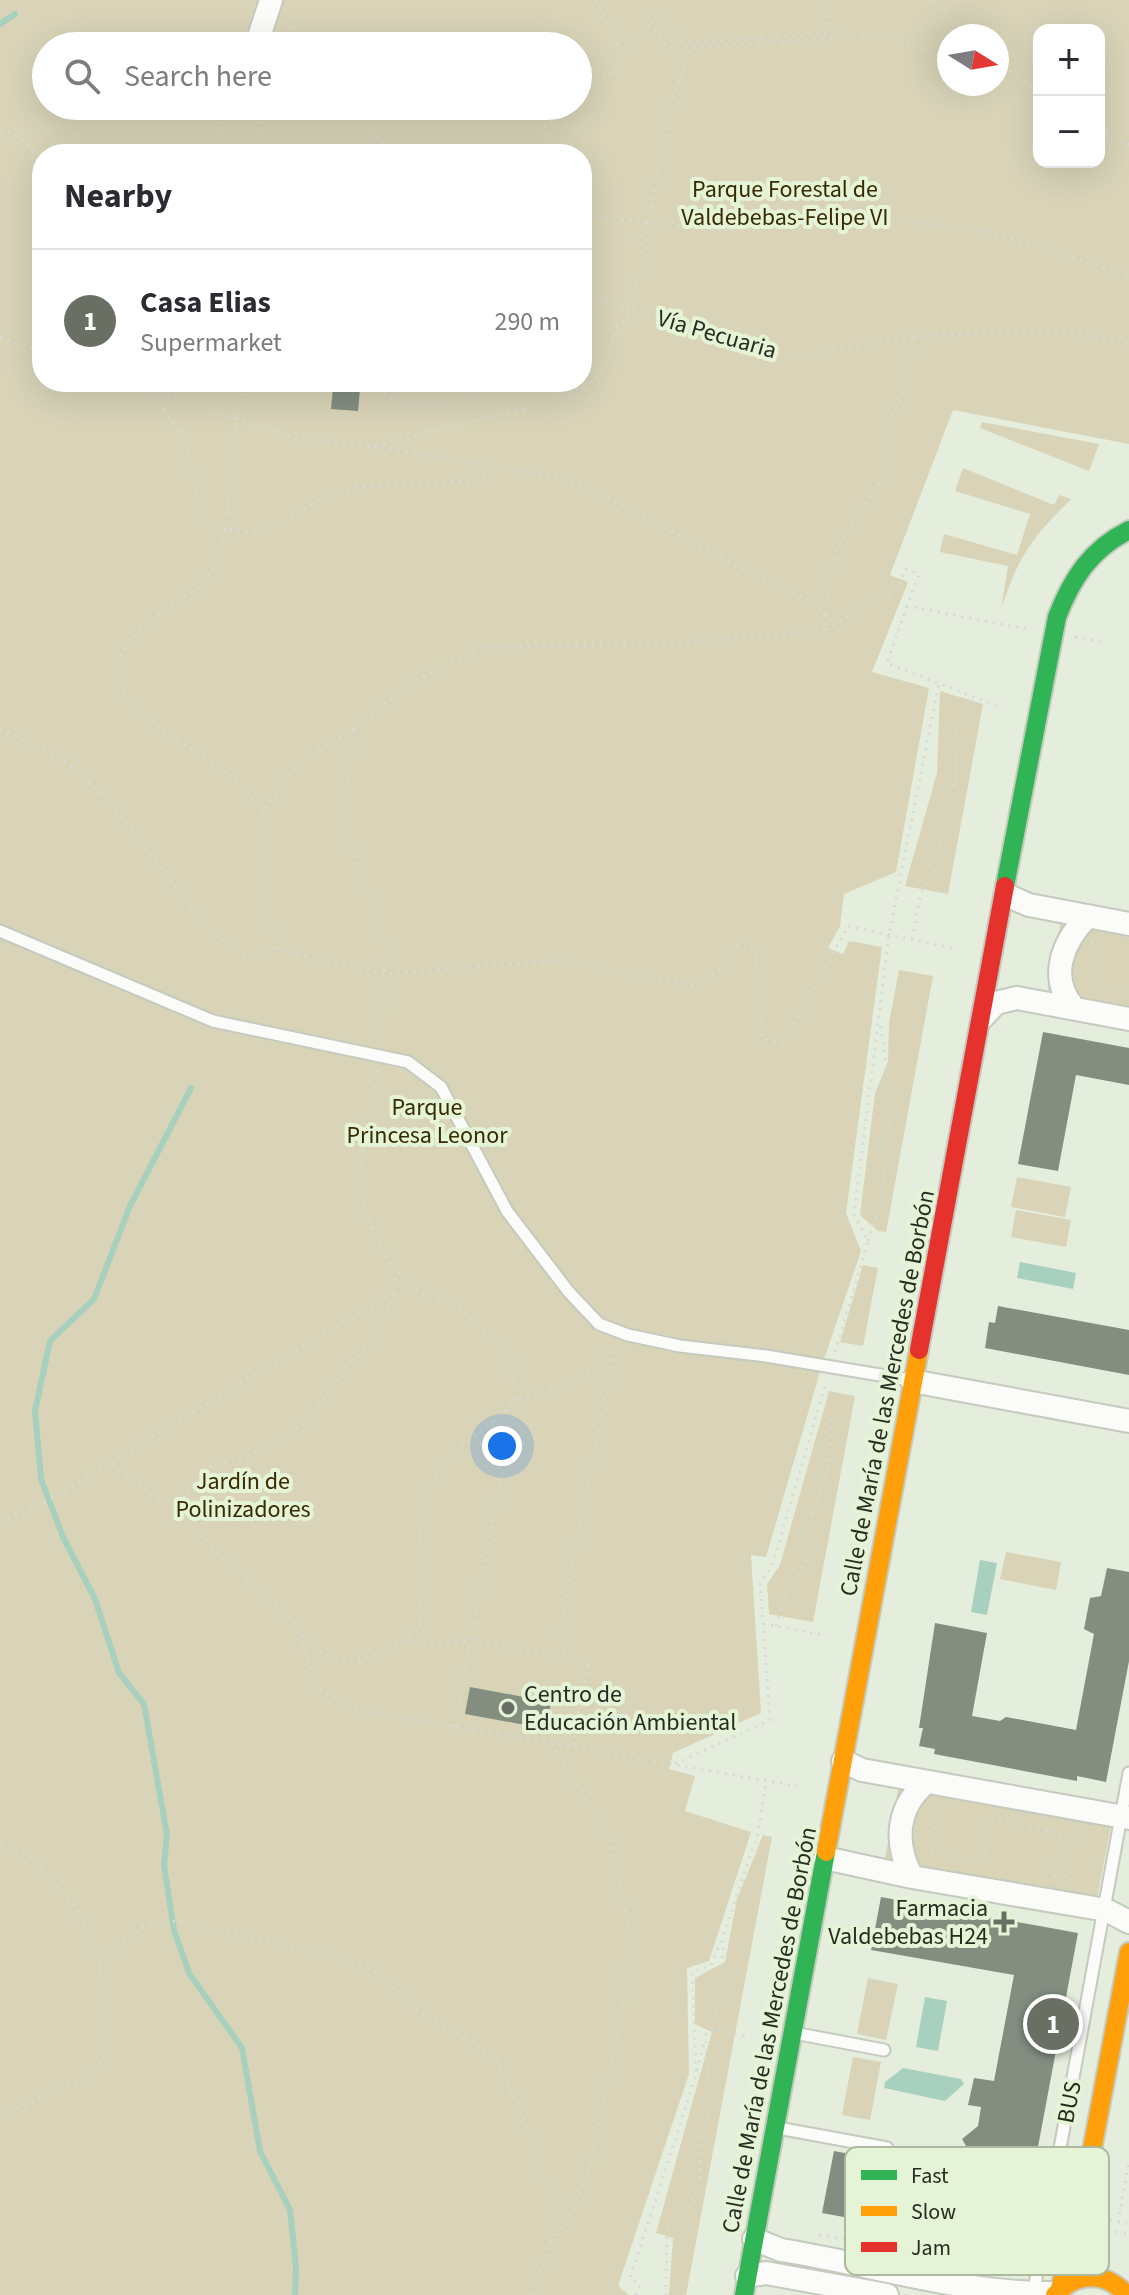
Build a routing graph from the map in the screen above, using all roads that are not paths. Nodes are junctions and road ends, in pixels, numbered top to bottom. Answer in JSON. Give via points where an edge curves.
{"nodes":[{"id":1,"x":271,"y":0,"type":"edge"},
{"id":2,"x":261,"y":32,"type":"edge"},
{"id":3,"x":1129,"y":530,"type":"edge"},
{"id":4,"x":1006,"y":895,"type":"junction"},
{"id":5,"x":1088,"y":916,"type":"junction"},
{"id":6,"x":1129,"y":924,"type":"edge"},
{"id":7,"x":0,"y":931,"type":"edge"},
{"id":8,"x":1074,"y":1008,"type":"junction"},
{"id":9,"x":983,"y":1017,"type":"junction"},
{"id":10,"x":1129,"y":1019,"type":"edge"},
{"id":11,"x":912,"y":1381,"type":"junction"},
{"id":12,"x":1129,"y":1421,"type":"edge"},
{"id":13,"x":843,"y":1761,"type":"junction"},
{"id":14,"x":1129,"y":1773,"type":"edge"},
{"id":15,"x":927,"y":1782,"type":"junction"},
{"id":16,"x":1125,"y":1818,"type":"edge"},
{"id":17,"x":825,"y":1858,"type":"junction"},
{"id":18,"x":912,"y":1877,"type":"junction"},
{"id":19,"x":1106,"y":1910,"type":"junction"},
{"id":20,"x":1129,"y":1922,"type":"edge"},
{"id":21,"x":1129,"y":1952,"type":"edge"},
{"id":22,"x":792,"y":2033,"type":"junction"},
{"id":23,"x":884,"y":2050,"type":"dead end"},
{"id":24,"x":775,"y":2127,"type":"junction"},
{"id":25,"x":882,"y":2147,"type":"edge"},
{"id":26,"x":1061,"y":2147,"type":"edge"},
{"id":27,"x":1093,"y":2147,"type":"edge"},
{"id":28,"x":754,"y":2239,"type":"junction"},
{"id":29,"x":845,"y":2261,"type":"edge"},
{"id":30,"x":924,"y":2275,"type":"edge"},
{"id":31,"x":746,"y":2286,"type":"edge"},
{"id":32,"x":1057,"y":2292,"type":"edge"},
{"id":33,"x":1033,"y":2294,"type":"edge"},
{"id":34,"x":887,"y":2295,"type":"edge"},
{"id":35,"x":1127,"y":2295,"type":"edge"}],
"edges":[{"from":1,"to":2,"type":"street"},
{"from":3,"to":4,"type":"street","name":"Calle de María de las Mercedes de Borbón","via":[[1091,554],[1066,591],[1052,633]]},
{"from":4,"to":5,"type":"street"},
{"from":4,"to":9,"type":"street","name":"Calle de María de las Mercedes de Borbón"},
{"from":5,"to":6,"type":"street"},
{"from":5,"to":8,"type":"street","via":[[1070,938],[1061,962],[1063,995]]},
{"from":7,"to":11,"type":"lane","via":[[213,1021],[408,1062],[441,1087],[507,1211],[599,1324],[680,1346]]},
{"from":8,"to":9,"type":"street","via":[[1006,998]]},
{"from":8,"to":10,"type":"street"},
{"from":9,"to":11,"type":"street","name":"Calle de María de las Mercedes de Borbón"},
{"from":11,"to":12,"type":"street"},
{"from":11,"to":13,"type":"street","name":"Calle de María de las Mercedes de Borbón"},
{"from":13,"to":15,"type":"street","via":[[862,1770]]},
{"from":13,"to":17,"type":"street","name":"Calle de María de las Mercedes de Borbón"},
{"from":14,"to":16,"type":"lane"},
{"from":15,"to":16,"type":"street"},
{"from":15,"to":18,"type":"street","via":[[908,1804],[900,1842]]},
{"from":16,"to":19,"type":"lane","name":"BUS"},
{"from":17,"to":18,"type":"street"},
{"from":17,"to":22,"type":"street","name":"Calle de María de las Mercedes de Borbón"},
{"from":18,"to":19,"type":"street"},
{"from":19,"to":20,"type":"street"},
{"from":19,"to":26,"type":"lane","name":"BUS"},
{"from":21,"to":27,"type":"street"},
{"from":22,"to":23,"type":"lane"},
{"from":22,"to":24,"type":"street","name":"Calle de María de las Mercedes de Borbón"},
{"from":24,"to":25,"type":"lane"},
{"from":24,"to":28,"type":"street","name":"Calle de María de las Mercedes de Borbón"},
{"from":28,"to":29,"type":"street","via":[[781,2250]]},
{"from":28,"to":31,"type":"street","name":"Calle de María de las Mercedes de Borbón"},
{"from":30,"to":33,"type":"street"},
{"from":31,"to":34,"type":"street","via":[[766,2273]]},
{"from":32,"to":33,"type":"street"},
{"from":32,"to":35,"type":"street","via":[[1083,2277],[1102,2277]]}]}
